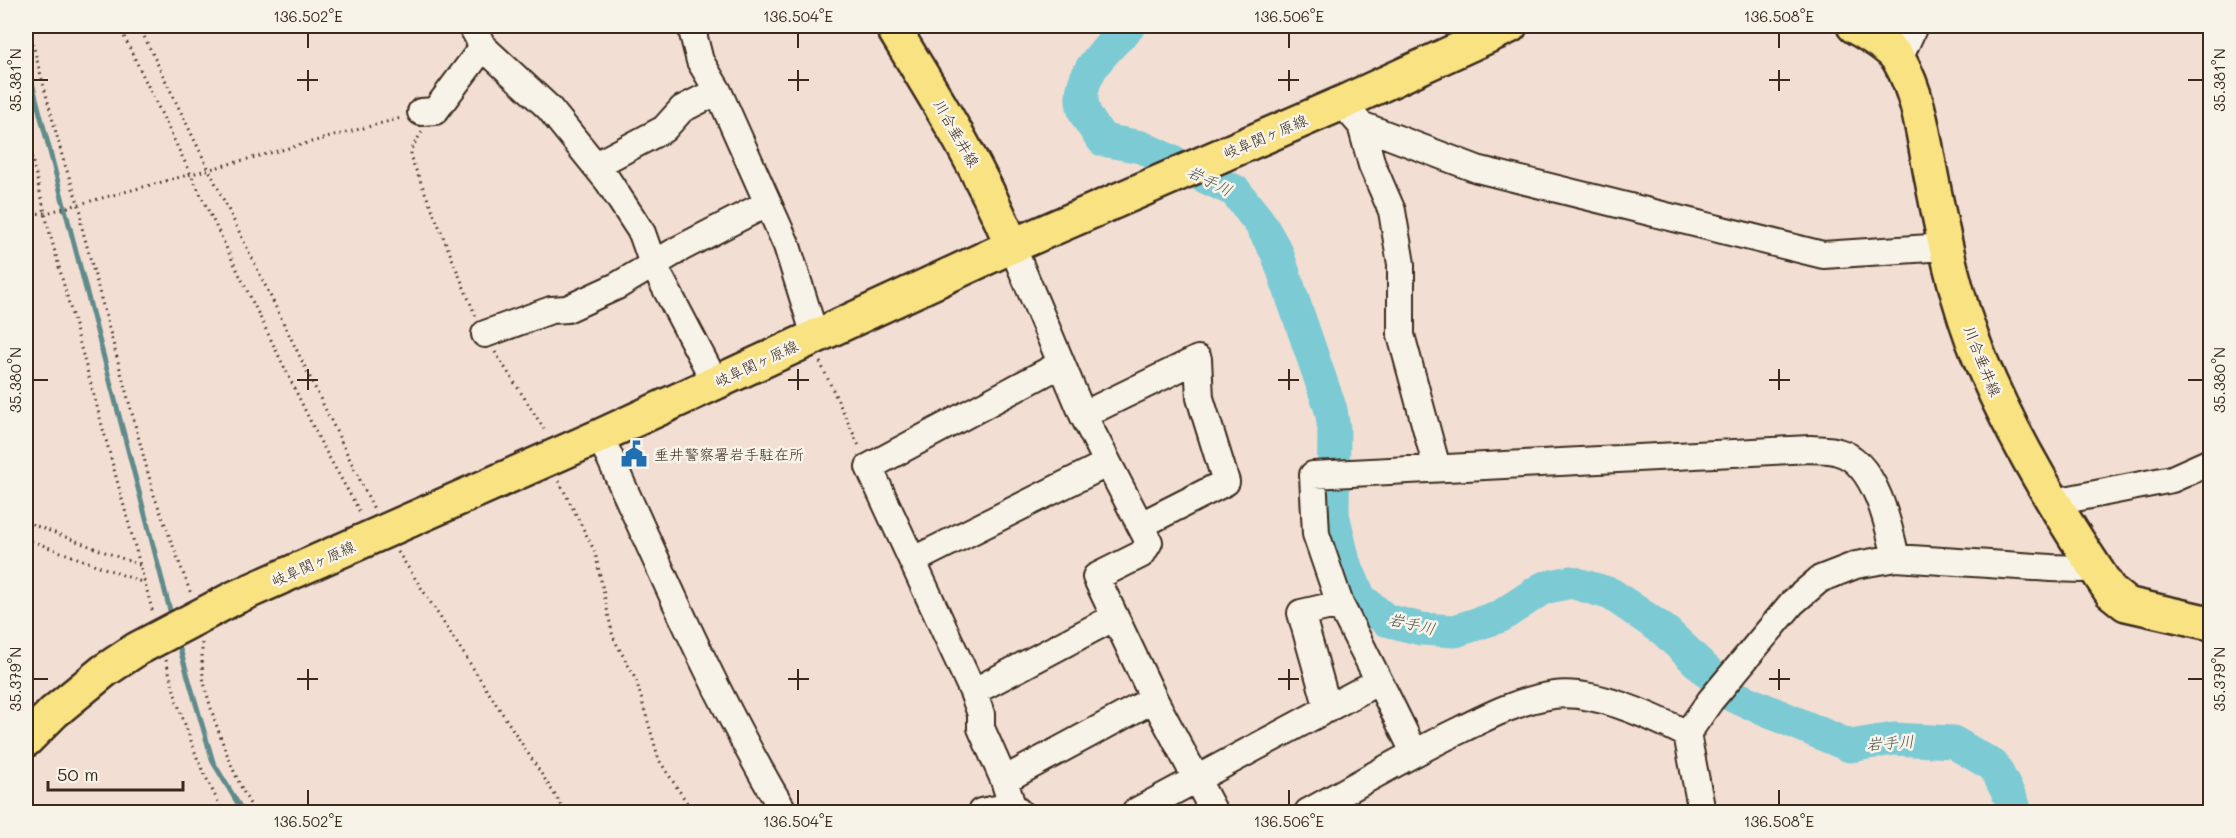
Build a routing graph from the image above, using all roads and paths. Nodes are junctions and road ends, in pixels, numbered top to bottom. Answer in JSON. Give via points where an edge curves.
{"nodes":[{"id":1,"x":28,"y":26,"type":"edge"},
{"id":2,"x":118,"y":26,"type":"edge"},
{"id":3,"x":139,"y":26,"type":"edge"},
{"id":4,"x":691,"y":26,"type":"edge"},
{"id":5,"x":892,"y":26,"type":"edge"},
{"id":6,"x":1503,"y":26,"type":"edge"},
{"id":7,"x":1854,"y":26,"type":"edge"},
{"id":8,"x":1914,"y":26,"type":"edge"},
{"id":9,"x":477,"y":36,"type":"edge"},
{"id":10,"x":1899,"y":59,"type":"junction"},
{"id":11,"x":718,"y":91,"type":"junction"},
{"id":12,"x":421,"y":112,"type":"joint"},
{"id":13,"x":1352,"y":114,"type":"junction"},
{"id":14,"x":26,"y":133,"type":"edge"},
{"id":15,"x":596,"y":165,"type":"junction"},
{"id":16,"x":209,"y":169,"type":"junction"},
{"id":17,"x":190,"y":174,"type":"junction"},
{"id":18,"x":768,"y":203,"type":"junction"},
{"id":19,"x":79,"y":204,"type":"junction"},
{"id":20,"x":46,"y":213,"type":"junction"},
{"id":21,"x":26,"y":214,"type":"edge"},
{"id":22,"x":1012,"y":246,"type":"junction"},
{"id":23,"x":1945,"y":247,"type":"junction"},
{"id":24,"x":653,"y":264,"type":"junction"},
{"id":25,"x":485,"y":334,"type":"dead end"},
{"id":26,"x":812,"y":337,"type":"junction"},
{"id":27,"x":1061,"y":364,"type":"junction"},
{"id":28,"x":715,"y":382,"type":"junction"},
{"id":29,"x":1083,"y":415,"type":"junction"},
{"id":30,"x":600,"y":436,"type":"junction"},
{"id":31,"x":1108,"y":462,"type":"junction"},
{"id":32,"x":2211,"y":462,"type":"edge"},
{"id":33,"x":869,"y":467,"type":"junction"},
{"id":34,"x":1437,"y":468,"type":"junction"},
{"id":35,"x":2055,"y":502,"type":"junction"},
{"id":36,"x":26,"y":522,"type":"edge"},
{"id":37,"x":1141,"y":525,"type":"junction"},
{"id":38,"x":379,"y":534,"type":"junction"},
{"id":39,"x":26,"y":539,"type":"edge"},
{"id":40,"x":1896,"y":558,"type":"junction"},
{"id":41,"x":914,"y":560,"type":"junction"},
{"id":42,"x":2093,"y":564,"type":"junction"},
{"id":43,"x":142,"y":566,"type":"junction"},
{"id":44,"x":146,"y":580,"type":"junction"},
{"id":45,"x":1340,"y":604,"type":"junction"},
{"id":46,"x":1115,"y":617,"type":"junction"},
{"id":47,"x":196,"y":618,"type":"junction"},
{"id":48,"x":2211,"y":623,"type":"edge"},
{"id":49,"x":158,"y":637,"type":"junction"},
{"id":50,"x":1379,"y":681,"type":"junction"},
{"id":51,"x":973,"y":692,"type":"junction"},
{"id":52,"x":1154,"y":699,"type":"junction"},
{"id":53,"x":1328,"y":709,"type":"junction"},
{"id":54,"x":1687,"y":734,"type":"junction"},
{"id":55,"x":26,"y":740,"type":"edge"},
{"id":56,"x":1414,"y":752,"type":"junction"},
{"id":57,"x":1004,"y":780,"type":"junction"},
{"id":58,"x":1197,"y":780,"type":"junction"},
{"id":59,"x":1015,"y":809,"type":"edge"},
{"id":60,"x":223,"y":813,"type":"edge"},
{"id":61,"x":255,"y":813,"type":"edge"},
{"id":62,"x":566,"y":813,"type":"edge"},
{"id":63,"x":784,"y":813,"type":"edge"},
{"id":64,"x":981,"y":813,"type":"edge"},
{"id":65,"x":1135,"y":813,"type":"edge"},
{"id":66,"x":1214,"y":813,"type":"edge"},
{"id":67,"x":1308,"y":813,"type":"edge"},
{"id":68,"x":1702,"y":813,"type":"edge"}],
"edges":[{"from":1,"to":19,"type":"path"},
{"from":2,"to":17,"type":"path"},
{"from":3,"to":16,"type":"path"},
{"from":4,"to":11,"type":"street","via":[[700,61]]},
{"from":5,"to":22,"type":"main road","name":"川合垂井線","via":[[961,138]]},
{"from":6,"to":13,"type":"main road","name":"岐阜関ヶ原線"},
{"from":7,"to":10,"type":"main road"},
{"from":8,"to":10,"type":"street"},
{"from":9,"to":12,"type":"street","via":[[435,111]]},
{"from":9,"to":15,"type":"street","via":[[549,108]]},
{"from":10,"to":23,"type":"main road","name":"川合垂井線","via":[[1919,113]]},
{"from":11,"to":15,"type":"street","via":[[682,109],[664,129]]},
{"from":11,"to":18,"type":"street"},
{"from":12,"to":16,"type":"path"},
{"from":13,"to":22,"type":"main road","name":"岐阜関ヶ原線","via":[[1220,156]]},
{"from":13,"to":23,"type":"street","via":[[1477,169],[1823,255]]},
{"from":13,"to":34,"type":"street","via":[[1392,211],[1401,264],[1401,335]]},
{"from":14,"to":20,"type":"path"},
{"from":15,"to":24,"type":"street","via":[[642,233]]},
{"from":16,"to":17,"type":"path"},
{"from":16,"to":38,"type":"path"},
{"from":17,"to":19,"type":"path"},
{"from":17,"to":38,"type":"path","via":[[320,441]]},
{"from":18,"to":24,"type":"street"},
{"from":18,"to":26,"type":"street","via":[[787,246]]},
{"from":19,"to":20,"type":"path"},
{"from":19,"to":47,"type":"path","via":[[81,224],[154,495]]},
{"from":20,"to":21,"type":"path"},
{"from":20,"to":43,"type":"path"},
{"from":22,"to":26,"type":"main road","name":"岐阜関ヶ原線"},
{"from":22,"to":27,"type":"street"},
{"from":23,"to":35,"type":"main road","name":"川合垂井線","via":[[1980,358],[2004,411]]},
{"from":24,"to":25,"type":"street","via":[[567,309],[551,310]]},
{"from":24,"to":28,"type":"street"},
{"from":26,"to":28,"type":"main road","name":"岐阜関ヶ原線"},
{"from":26,"to":33,"type":"path"},
{"from":27,"to":29,"type":"street"},
{"from":27,"to":33,"type":"street"},
{"from":28,"to":30,"type":"main road","name":"岐阜関ヶ原線"},
{"from":29,"to":31,"type":"street"},
{"from":29,"to":37,"type":"street","via":[[1198,360],[1200,398],[1226,482]]},
{"from":30,"to":38,"type":"main road","name":"岐阜関ヶ原線"},
{"from":30,"to":63,"type":"street","via":[[706,665],[759,772]]},
{"from":31,"to":37,"type":"street"},
{"from":31,"to":41,"type":"street"},
{"from":32,"to":35,"type":"street","via":[[2172,479]]},
{"from":33,"to":41,"type":"street"},
{"from":34,"to":40,"type":"street","via":[[1799,450],[1840,452],[1863,467],[1888,519]]},
{"from":34,"to":45,"type":"street","via":[[1313,475],[1316,534]]},
{"from":35,"to":42,"type":"main road","name":"川合垂井線"},
{"from":36,"to":43,"type":"path"},
{"from":37,"to":46,"type":"street","via":[[1149,542],[1142,554],[1096,577]]},
{"from":38,"to":47,"type":"main road","name":"岐阜関ヶ原線"},
{"from":38,"to":62,"type":"path"},
{"from":39,"to":44,"type":"path"},
{"from":40,"to":42,"type":"street","via":[[2051,568]]},
{"from":40,"to":54,"type":"street","via":[[1856,565],[1820,579],[1792,603]]},
{"from":41,"to":51,"type":"street"},
{"from":42,"to":48,"type":"main road","name":"川合垂井線","via":[[2111,592],[2126,604]]},
{"from":43,"to":44,"type":"path"},
{"from":44,"to":49,"type":"path"},
{"from":45,"to":50,"type":"street"},
{"from":45,"to":53,"type":"street","via":[[1301,613]]},
{"from":46,"to":51,"type":"street"},
{"from":46,"to":52,"type":"street"},
{"from":47,"to":49,"type":"main road","name":"岐阜関ヶ原線"},
{"from":47,"to":61,"type":"path","via":[[203,678],[231,764]]},
{"from":49,"to":55,"type":"main road","name":"岐阜関ヶ原線","via":[[104,671]]},
{"from":49,"to":60,"type":"path","via":[[195,753]]},
{"from":50,"to":53,"type":"street"},
{"from":50,"to":56,"type":"street"},
{"from":51,"to":57,"type":"street","via":[[981,714],[981,728]]},
{"from":52,"to":57,"type":"street"},
{"from":52,"to":58,"type":"street"},
{"from":53,"to":58,"type":"street"},
{"from":54,"to":56,"type":"street","via":[[1652,716],[1604,700],[1555,695],[1506,708]]},
{"from":54,"to":68,"type":"street"},
{"from":56,"to":67,"type":"street"},
{"from":57,"to":59,"type":"street"},
{"from":58,"to":65,"type":"street"},
{"from":58,"to":66,"type":"street"},
{"from":59,"to":64,"type":"street"}]}
